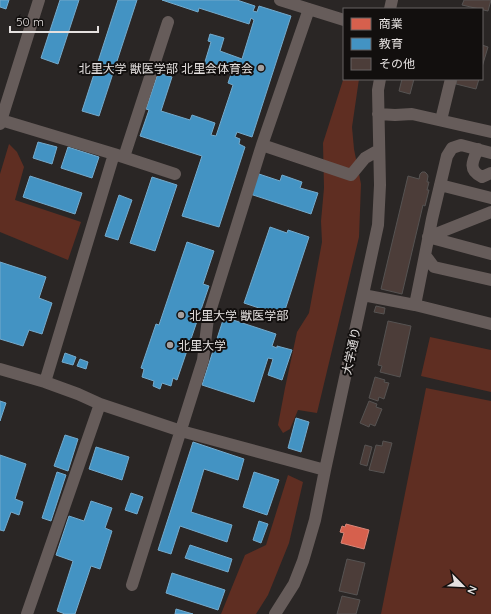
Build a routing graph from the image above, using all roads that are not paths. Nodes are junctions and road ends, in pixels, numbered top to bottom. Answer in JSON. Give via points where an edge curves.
{"nodes":[{"id":1,"x":39,"y":0,"type":"edge"},
{"id":2,"x":280,"y":0,"type":"edge"},
{"id":3,"x":309,"y":9,"type":"junction"},
{"id":4,"x":343,"y":20,"type":"edge"},
{"id":5,"x":168,"y":22,"type":"dead end"},
{"id":6,"x":380,"y":80,"type":"edge"},
{"id":7,"x":451,"y":80,"type":"edge"},
{"id":8,"x":378,"y":114,"type":"junction"},
{"id":9,"x":441,"y":120,"type":"junction"},
{"id":10,"x":1,"y":122,"type":"edge"},
{"id":11,"x":491,"y":132,"type":"edge"},
{"id":12,"x":262,"y":145,"type":"junction"},
{"id":13,"x":478,"y":149,"type":"junction"},
{"id":14,"x":379,"y":150,"type":"junction"},
{"id":15,"x":491,"y":153,"type":"edge"},
{"id":16,"x":119,"y":156,"type":"junction"},
{"id":17,"x":175,"y":174,"type":"dead end"},
{"id":18,"x":491,"y":174,"type":"edge"},
{"id":19,"x":440,"y":185,"type":"junction"},
{"id":20,"x":491,"y":198,"type":"edge"},
{"id":21,"x":491,"y":212,"type":"edge"},
{"id":22,"x":428,"y":237,"type":"junction"},
{"id":23,"x":490,"y":250,"type":"edge"},
{"id":24,"x":425,"y":255,"type":"junction"},
{"id":25,"x":491,"y":280,"type":"edge"},
{"id":26,"x":363,"y":294,"type":"junction"},
{"id":27,"x":415,"y":305,"type":"junction"},
{"id":28,"x":491,"y":324,"type":"edge"},
{"id":29,"x":0,"y":369,"type":"edge"},
{"id":30,"x":45,"y":382,"type":"junction"},
{"id":31,"x":100,"y":404,"type":"junction"},
{"id":32,"x":181,"y":431,"type":"junction"},
{"id":33,"x":325,"y":470,"type":"junction"},
{"id":34,"x":132,"y":585,"type":"dead end"},
{"id":35,"x":27,"y":614,"type":"edge"},
{"id":36,"x":275,"y":614,"type":"edge"}],
"edges":[{"from":1,"to":10,"type":"street"},
{"from":2,"to":3,"type":"street"},
{"from":3,"to":4,"type":"street"},
{"from":3,"to":12,"type":"street"},
{"from":5,"to":16,"type":"street"},
{"from":6,"to":8,"type":"street","name":"大学通り"},
{"from":7,"to":9,"type":"street"},
{"from":8,"to":9,"type":"street","via":[[412,114]]},
{"from":8,"to":14,"type":"street","name":"大学通り"},
{"from":9,"to":11,"type":"street"},
{"from":10,"to":16,"type":"street"},
{"from":12,"to":14,"type":"street","via":[[351,175],[365,158]]},
{"from":12,"to":32,"type":"street","via":[[208,318],[203,360]]},
{"from":13,"to":15,"type":"street"},
{"from":13,"to":18,"type":"street","via":[[472,169],[482,177]]},
{"from":13,"to":19,"type":"street","via":[[461,145],[452,148],[447,156]]},
{"from":14,"to":26,"type":"street","name":"大学通り","via":[[378,225]]},
{"from":16,"to":17,"type":"street"},
{"from":16,"to":30,"type":"street"},
{"from":19,"to":20,"type":"street"},
{"from":19,"to":22,"type":"street"},
{"from":21,"to":22,"type":"street"},
{"from":22,"to":23,"type":"street"},
{"from":22,"to":24,"type":"street"},
{"from":24,"to":25,"type":"street","via":[[434,267]]},
{"from":24,"to":27,"type":"street"},
{"from":26,"to":27,"type":"street"},
{"from":26,"to":33,"type":"street","name":"大学通り"},
{"from":27,"to":28,"type":"street"},
{"from":29,"to":30,"type":"street"},
{"from":30,"to":31,"type":"street"},
{"from":31,"to":32,"type":"street"},
{"from":31,"to":35,"type":"street"},
{"from":32,"to":33,"type":"street"},
{"from":32,"to":34,"type":"street"},
{"from":33,"to":36,"type":"street","name":"大学通り","via":[[315,520],[303,561],[294,584]]}]}
